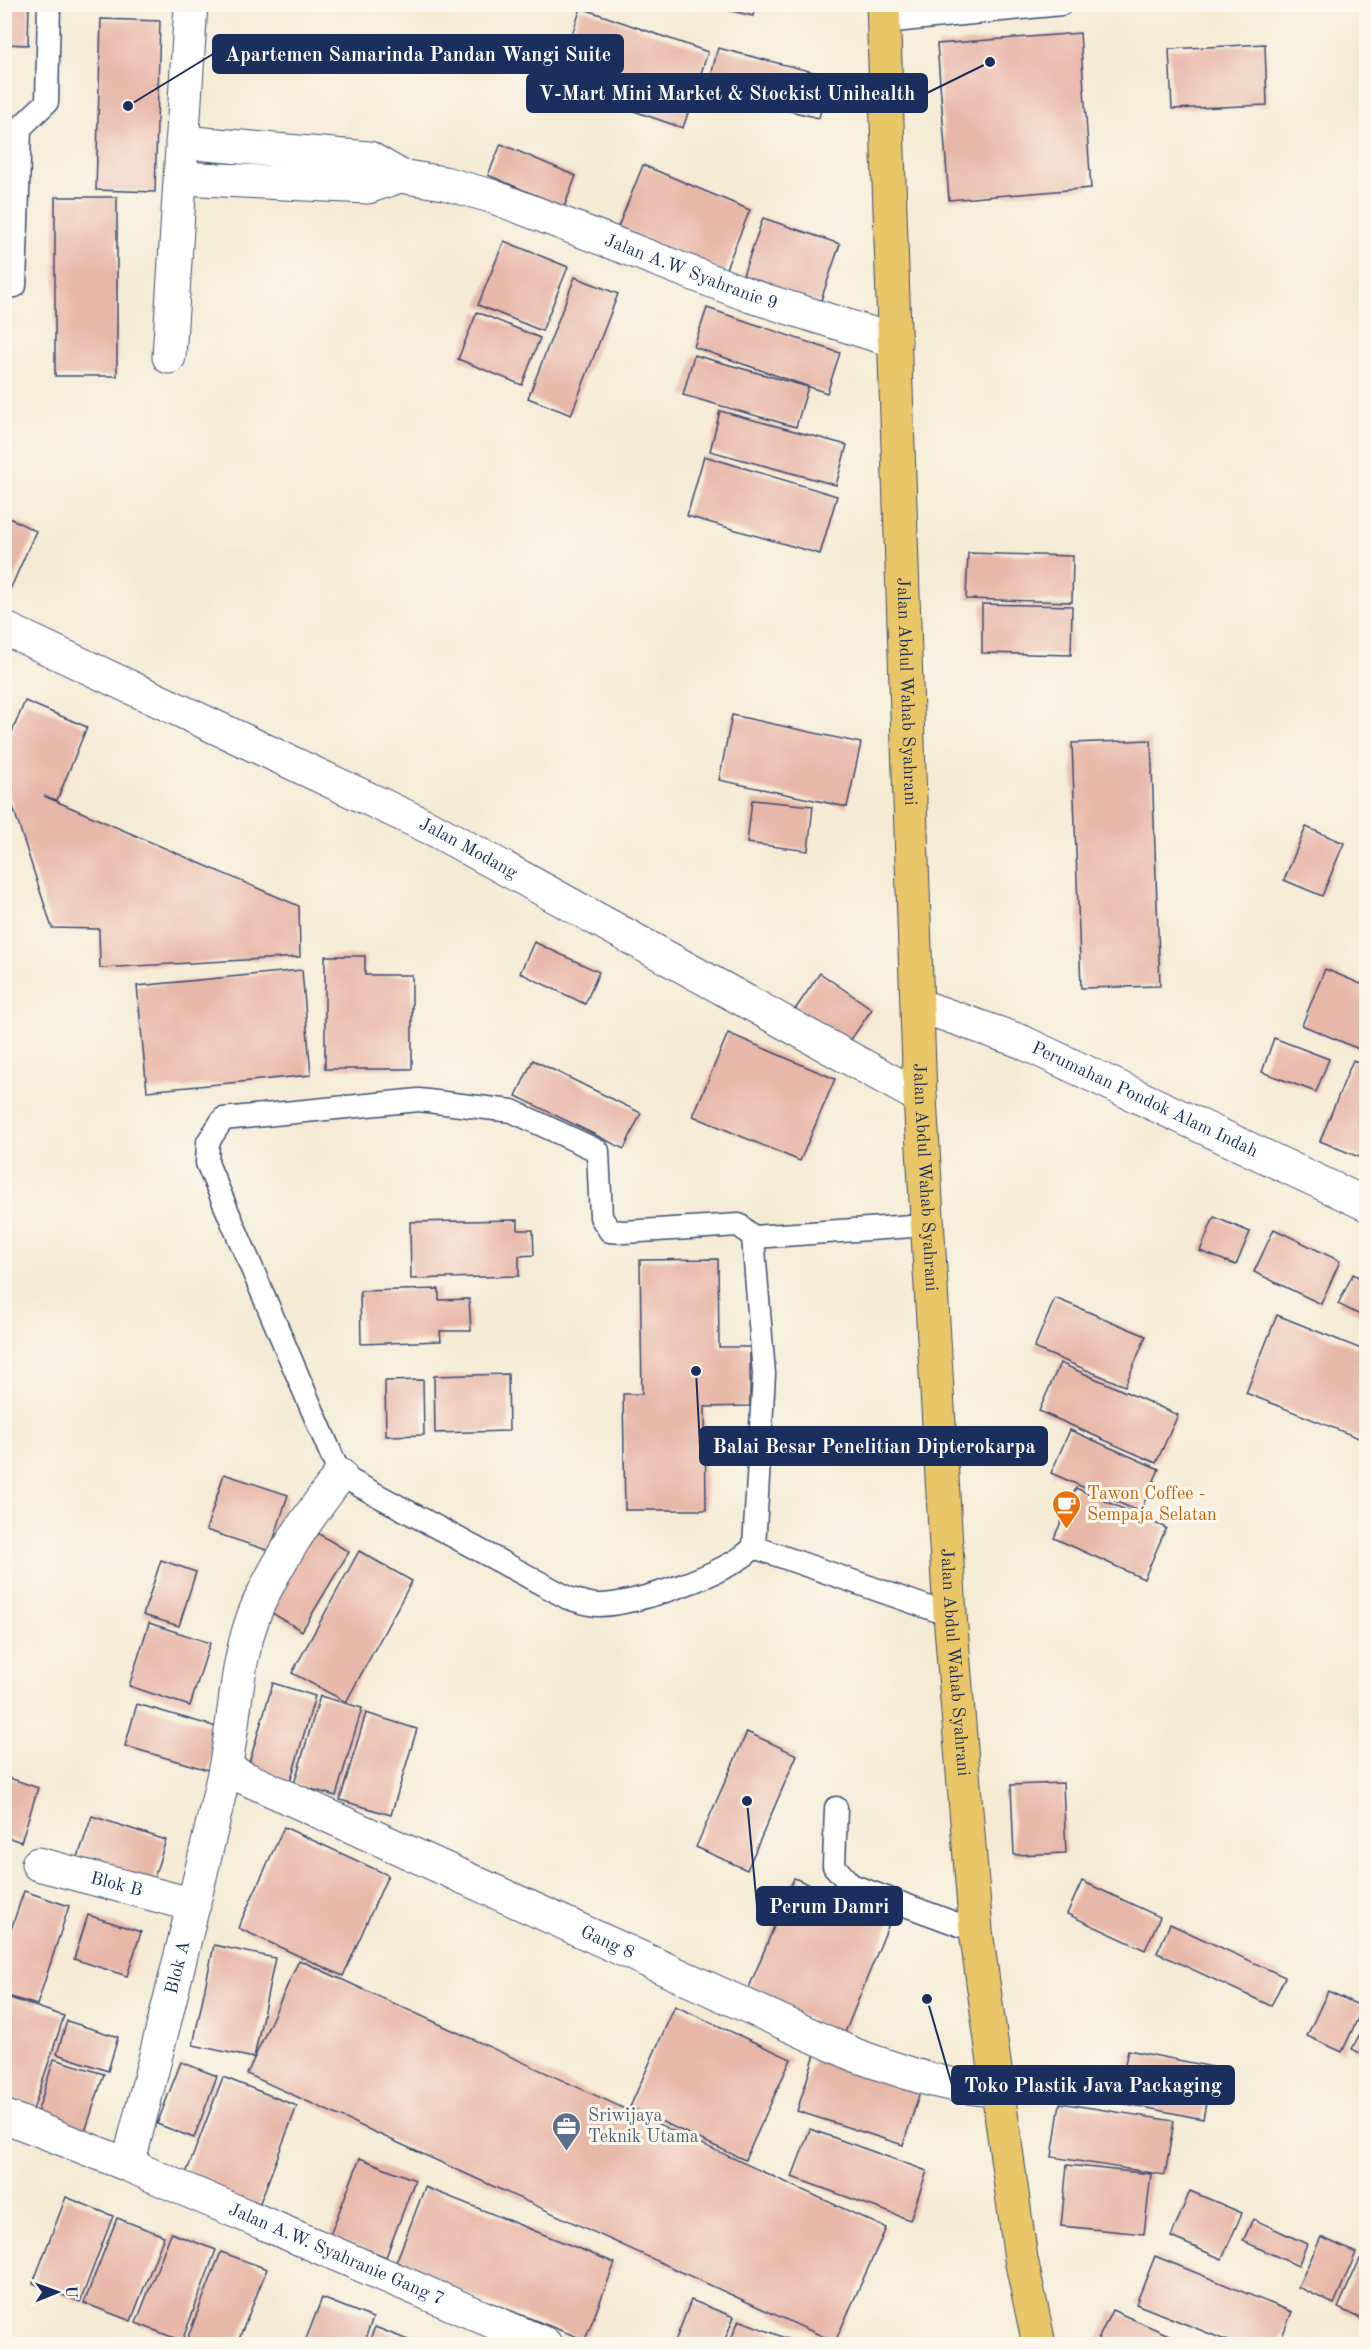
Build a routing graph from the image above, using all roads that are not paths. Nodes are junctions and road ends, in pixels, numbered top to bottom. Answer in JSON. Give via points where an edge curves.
{"nodes":[{"id":1,"x":49,"y":4,"type":"edge"},
{"id":2,"x":191,"y":4,"type":"edge"},
{"id":3,"x":1061,"y":4,"type":"edge"},
{"id":4,"x":884,"y":13,"type":"edge"},
{"id":5,"x":182,"y":142,"type":"junction"},
{"id":6,"x":400,"y":176,"type":"junction"},
{"id":7,"x":181,"y":178,"type":"junction"},
{"id":8,"x":4,"y":287,"type":"edge"},
{"id":9,"x":895,"y":341,"type":"junction"},
{"id":10,"x":169,"y":357,"type":"dead end"},
{"id":11,"x":4,"y":628,"type":"edge"},
{"id":12,"x":918,"y":1005,"type":"junction"},
{"id":13,"x":920,"y":1097,"type":"junction"},
{"id":14,"x":1366,"y":1204,"type":"edge"},
{"id":15,"x":927,"y":1225,"type":"junction"},
{"id":16,"x":753,"y":1237,"type":"junction"},
{"id":17,"x":340,"y":1475,"type":"junction"},
{"id":18,"x":754,"y":1547,"type":"junction"},
{"id":19,"x":950,"y":1615,"type":"junction"},
{"id":20,"x":225,"y":1770,"type":"junction"},
{"id":21,"x":836,"y":1808,"type":"dead end"},
{"id":22,"x":38,"y":1864,"type":"dead end"},
{"id":23,"x":195,"y":1905,"type":"junction"},
{"id":24,"x":976,"y":1931,"type":"junction"},
{"id":25,"x":998,"y":2090,"type":"junction"},
{"id":26,"x":4,"y":2116,"type":"edge"},
{"id":27,"x":128,"y":2165,"type":"junction"},
{"id":28,"x":545,"y":2344,"type":"edge"},
{"id":29,"x":1039,"y":2344,"type":"edge"}],
"edges":[{"from":1,"to":8,"type":"lane","via":[[47,102],[20,128],[15,286]]},
{"from":2,"to":5,"type":"street"},
{"from":3,"to":4,"type":"lane"},
{"from":4,"to":9,"type":"highway","name":"Jalan Abdul Wahab Syahrani"},
{"from":5,"to":6,"type":"street","via":[[369,158]]},
{"from":5,"to":7,"type":"street"},
{"from":6,"to":7,"type":"street","via":[[368,187]]},
{"from":6,"to":9,"type":"street","name":"Jalan A.W Syahranie 9","via":[[491,196],[751,296]]},
{"from":7,"to":10,"type":"street"},
{"from":9,"to":12,"type":"highway","name":"Jalan Abdul Wahab Syahrani"},
{"from":11,"to":13,"type":"street","name":"Jalan Modang","via":[[435,830]]},
{"from":12,"to":13,"type":"highway","name":"Jalan Abdul Wahab Syahrani"},
{"from":12,"to":14,"type":"street","name":"Perumahan Pondok Alam Indah","via":[[1020,1041]]},
{"from":13,"to":15,"type":"highway","name":"Jalan Abdul Wahab Syahrani"},
{"from":15,"to":16,"type":"lane"},
{"from":15,"to":19,"type":"highway","name":"Jalan Abdul Wahab Syahrani"},
{"from":16,"to":17,"type":"lane","via":[[739,1225],[610,1231],[601,1217],[598,1150],[512,1111],[419,1100],[222,1119],[208,1142],[207,1163]]},
{"from":16,"to":18,"type":"lane","via":[[764,1374]]},
{"from":17,"to":18,"type":"lane","via":[[568,1598],[584,1603],[601,1605],[678,1588]]},
{"from":17,"to":20,"type":"street","name":"Blok A","via":[[300,1528],[257,1606],[243,1648]]},
{"from":18,"to":19,"type":"lane"},
{"from":19,"to":24,"type":"highway","name":"Jalan Abdul Wahab Syahrani"},
{"from":20,"to":23,"type":"street","name":"Blok A"},
{"from":20,"to":25,"type":"street","name":"Gang 8","via":[[855,2055],[929,2081]]},
{"from":21,"to":24,"type":"lane","via":[[834,1866],[851,1885]]},
{"from":22,"to":23,"type":"street","name":"Blok B"},
{"from":23,"to":27,"type":"street","name":"Blok A"},
{"from":24,"to":25,"type":"highway","name":"Jalan Abdul Wahab Syahrani"},
{"from":25,"to":29,"type":"highway","name":"Jalan Abdul Wahab Syahrani","via":[[1021,2259]]},
{"from":26,"to":27,"type":"street","name":"Jalan A.W. Syahranie Gang 7"},
{"from":27,"to":28,"type":"street","name":"Jalan A.W. Syahranie Gang 7"}]}
